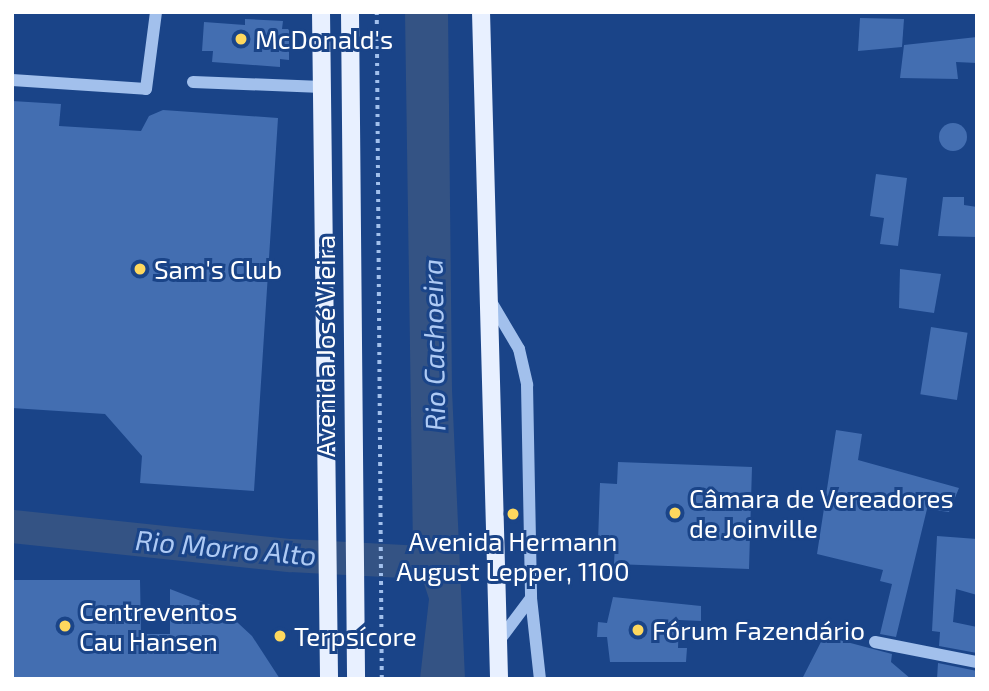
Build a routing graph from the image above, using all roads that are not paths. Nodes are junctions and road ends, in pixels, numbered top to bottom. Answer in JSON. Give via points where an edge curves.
{"nodes":[{"id":1,"x":156,"y":12,"type":"edge"},
{"id":2,"x":321,"y":12,"type":"edge"},
{"id":3,"x":350,"y":12,"type":"edge"},
{"id":4,"x":481,"y":12,"type":"edge"},
{"id":5,"x":12,"y":80,"type":"edge"},
{"id":6,"x":193,"y":82,"type":"dead end"},
{"id":7,"x":322,"y":87,"type":"junction"},
{"id":8,"x":488,"y":298,"type":"junction"},
{"id":9,"x":531,"y":598,"type":"junction"},
{"id":10,"x":498,"y":642,"type":"junction"},
{"id":11,"x":875,"y":642,"type":"dead end"},
{"id":12,"x":977,"y":662,"type":"edge"},
{"id":13,"x":329,"y":679,"type":"edge"},
{"id":14,"x":356,"y":679,"type":"edge"},
{"id":15,"x":499,"y":679,"type":"edge"},
{"id":16,"x":540,"y":679,"type":"edge"}],
"edges":[{"from":1,"to":5,"type":"street","via":[[146,89]]},
{"from":2,"to":7,"type":"main road","name":"Avenida José Vieira"},
{"from":3,"to":14,"type":"main road","name":"Avenida José Vieira"},
{"from":4,"to":8,"type":"main road"},
{"from":6,"to":7,"type":"street"},
{"from":7,"to":13,"type":"main road","name":"Avenida José Vieira"},
{"from":8,"to":9,"type":"street","via":[[519,349],[527,385]]},
{"from":8,"to":10,"type":"main road"},
{"from":9,"to":10,"type":"street"},
{"from":9,"to":16,"type":"street"},
{"from":10,"to":15,"type":"main road"},
{"from":11,"to":12,"type":"street"}]}
